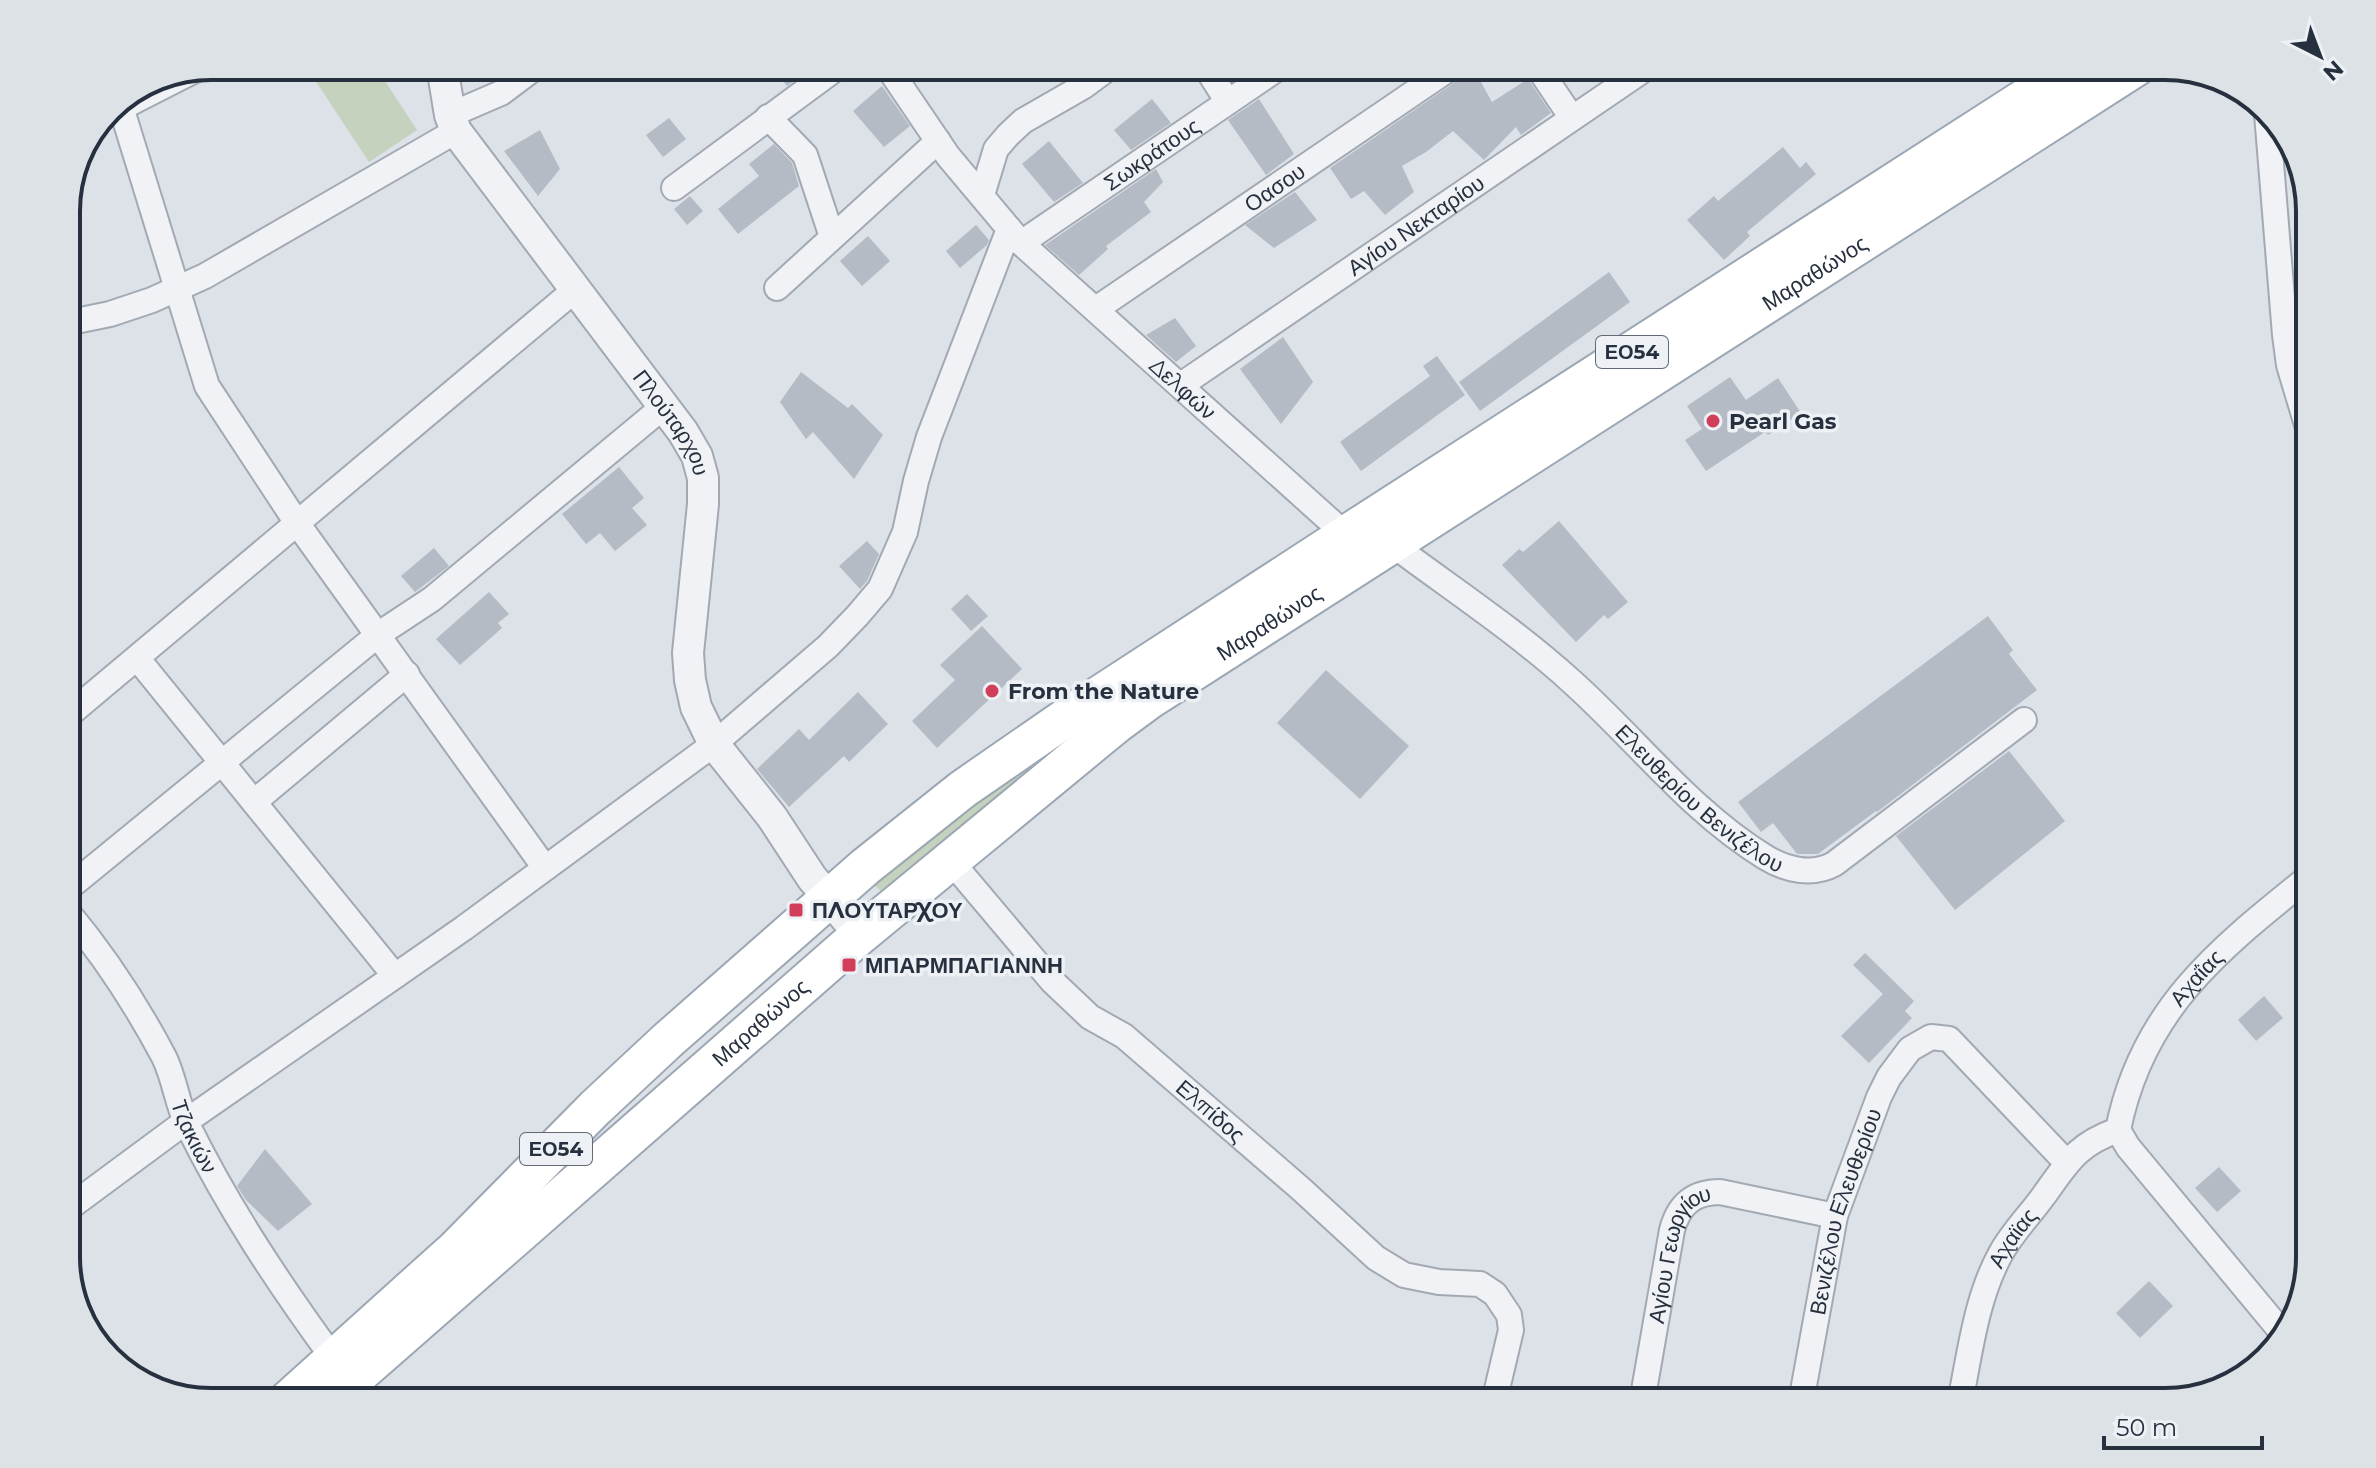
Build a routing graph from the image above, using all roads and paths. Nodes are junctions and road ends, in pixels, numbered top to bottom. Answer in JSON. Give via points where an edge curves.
{"nodes":[{"id":1,"x":445,"y":80,"type":"edge"},
{"id":2,"x":518,"y":80,"type":"edge"},
{"id":3,"x":820,"y":80,"type":"edge"},
{"id":4,"x":897,"y":80,"type":"edge"},
{"id":5,"x":1092,"y":80,"type":"edge"},
{"id":6,"x":1214,"y":80,"type":"edge"},
{"id":7,"x":1260,"y":80,"type":"edge"},
{"id":8,"x":1432,"y":80,"type":"edge"},
{"id":9,"x":1546,"y":80,"type":"edge"},
{"id":10,"x":1628,"y":80,"type":"edge"},
{"id":11,"x":2053,"y":80,"type":"edge"},
{"id":12,"x":2115,"y":80,"type":"edge"},
{"id":13,"x":1228,"y":102,"type":"junction"},
{"id":14,"x":768,"y":117,"type":"junction"},
{"id":15,"x":1572,"y":118,"type":"junction"},
{"id":16,"x":117,"y":121,"type":"edge"},
{"id":17,"x":453,"y":123,"type":"junction"},
{"id":18,"x":2269,"y":131,"type":"edge"},
{"id":19,"x":938,"y":141,"type":"junction"},
{"id":20,"x":674,"y":188,"type":"dead end"},
{"id":21,"x":982,"y":195,"type":"junction"},
{"id":22,"x":1015,"y":236,"type":"junction"},
{"id":23,"x":832,"y":237,"type":"junction"},
{"id":24,"x":777,"y":288,"type":"dead end"},
{"id":25,"x":176,"y":289,"type":"junction"},
{"id":26,"x":576,"y":289,"type":"junction"},
{"id":27,"x":1096,"y":309,"type":"junction"},
{"id":28,"x":80,"y":320,"type":"edge"},
{"id":29,"x":1181,"y":385,"type":"junction"},
{"id":30,"x":2296,"y":388,"type":"edge"},
{"id":31,"x":663,"y":407,"type":"junction"},
{"id":32,"x":297,"y":523,"type":"junction"},
{"id":33,"x":1346,"y":535,"type":"junction"},
{"id":34,"x":1392,"y":544,"type":"junction"},
{"id":35,"x":379,"y":634,"type":"junction"},
{"id":36,"x":137,"y":658,"type":"junction"},
{"id":37,"x":407,"y":674,"type":"junction"},
{"id":38,"x":80,"y":705,"type":"edge"},
{"id":39,"x":2024,"y":720,"type":"dead end"},
{"id":40,"x":714,"y":744,"type":"junction"},
{"id":41,"x":222,"y":762,"type":"junction"},
{"id":42,"x":254,"y":802,"type":"junction"},
{"id":43,"x":950,"y":860,"type":"junction"},
{"id":44,"x":545,"y":868,"type":"junction"},
{"id":45,"x":80,"y":879,"type":"edge"},
{"id":46,"x":2296,"y":887,"type":"edge"},
{"id":47,"x":844,"y":908,"type":"junction"},
{"id":48,"x":80,"y":926,"type":"edge"},
{"id":49,"x":395,"y":976,"type":"junction"},
{"id":50,"x":2120,"y":1120,"type":"junction"},
{"id":51,"x":185,"y":1122,"type":"junction"},
{"id":52,"x":2066,"y":1162,"type":"junction"},
{"id":53,"x":80,"y":1200,"type":"edge"},
{"id":54,"x":1835,"y":1216,"type":"junction"},
{"id":55,"x":2276,"y":1326,"type":"edge"},
{"id":56,"x":333,"y":1358,"type":"junction"},
{"id":57,"x":301,"y":1388,"type":"edge"},
{"id":58,"x":343,"y":1388,"type":"edge"},
{"id":59,"x":1498,"y":1388,"type":"edge"},
{"id":60,"x":1644,"y":1388,"type":"edge"},
{"id":61,"x":1804,"y":1388,"type":"edge"},
{"id":62,"x":1963,"y":1388,"type":"edge"}],
"edges":[{"from":1,"to":17,"type":"street","name":"Πλούταρχου"},
{"from":2,"to":17,"type":"street"},
{"from":3,"to":14,"type":"street"},
{"from":4,"to":19,"type":"street","name":"Δελφών"},
{"from":5,"to":21,"type":"street","via":[[1008,135],[996,149]]},
{"from":6,"to":13,"type":"street"},
{"from":7,"to":13,"type":"street","name":"Σωκράτους"},
{"from":8,"to":27,"type":"street","name":"Οασου"},
{"from":9,"to":15,"type":"street"},
{"from":10,"to":15,"type":"street","name":"Αγίου Νεκταρίου"},
{"from":11,"to":33,"type":"main road","name":"Μαραθώνος","number":"ΕΟ54"},
{"from":12,"to":34,"type":"main road","name":"Μαραθώνος","number":"ΕΟ54"},
{"from":13,"to":22,"type":"street","name":"Σωκράτους"},
{"from":14,"to":20,"type":"street"},
{"from":14,"to":23,"type":"street","via":[[805,155]]},
{"from":15,"to":29,"type":"street","name":"Αγίου Νεκταρίου"},
{"from":16,"to":25,"type":"street"},
{"from":17,"to":25,"type":"street"},
{"from":17,"to":26,"type":"street","name":"Πλούταρχου"},
{"from":18,"to":30,"type":"street","via":[[2285,335]]},
{"from":19,"to":21,"type":"street","name":"Δελφών"},
{"from":19,"to":23,"type":"street"},
{"from":21,"to":22,"type":"street","name":"Δελφών"},
{"from":22,"to":27,"type":"street","name":"Δελφών"},
{"from":22,"to":40,"type":"street","via":[[929,437],[905,532],[880,589],[828,646]]},
{"from":23,"to":24,"type":"street"},
{"from":25,"to":28,"type":"street"},
{"from":25,"to":32,"type":"street","via":[[207,386]]},
{"from":26,"to":31,"type":"street","name":"Πλούταρχου"},
{"from":26,"to":32,"type":"street"},
{"from":27,"to":29,"type":"street","name":"Δελφών"},
{"from":29,"to":33,"type":"street","name":"Δελφών"},
{"from":31,"to":35,"type":"street","via":[[432,599]]},
{"from":31,"to":40,"type":"street","name":"Πλούταρχου","via":[[691,445],[703,478],[688,666],[696,707]]},
{"from":32,"to":35,"type":"street"},
{"from":32,"to":36,"type":"street"},
{"from":33,"to":47,"type":"main road","name":"Μαραθώνος","number":"ΕΟ54","via":[[1018,749],[934,811]]},
{"from":34,"to":39,"type":"street","name":"Ελευθερίου Βενιζέλου","via":[[1571,681],[1724,830],[1785,866],[1809,871],[1834,864]]},
{"from":34,"to":43,"type":"main road","name":"Μαραθώνος","number":"ΕΟ54","via":[[1150,699]]},
{"from":35,"to":37,"type":"street"},
{"from":35,"to":41,"type":"street"},
{"from":36,"to":38,"type":"street"},
{"from":36,"to":41,"type":"street"},
{"from":37,"to":42,"type":"street"},
{"from":37,"to":44,"type":"street"},
{"from":40,"to":44,"type":"street"},
{"from":40,"to":47,"type":"street","name":"Πλούταρχου","via":[[803,866]]},
{"from":41,"to":42,"type":"street"},
{"from":41,"to":45,"type":"street"},
{"from":42,"to":49,"type":"street"},
{"from":43,"to":47,"type":"main road","name":"Μαραθώνος","number":"ΕΟ54"},
{"from":43,"to":59,"type":"street","name":"Ελπίδος","via":[[1052,981],[1090,1017],[1124,1036],[1376,1258],[1404,1275],[1480,1284],[1495,1294],[1505,1306],[1511,1337]]},
{"from":44,"to":49,"type":"street"},
{"from":46,"to":50,"type":"street","name":"Αχαΐας","via":[[2232,939],[2164,1015]]},
{"from":47,"to":56,"type":"main road","name":"Μαραθώνος","number":"ΕΟ54","via":[[614,1090],[456,1249]]},
{"from":47,"to":58,"type":"main road","name":"Μαραθώνος","number":"ΕΟ54","via":[[581,1179]]},
{"from":48,"to":51,"type":"street","name":"Τζακιών","via":[[165,1060]]},
{"from":49,"to":51,"type":"street"},
{"from":50,"to":52,"type":"street","name":"Αχαϊας"},
{"from":50,"to":55,"type":"street","via":[[2128,1147]]},
{"from":51,"to":53,"type":"street"},
{"from":51,"to":56,"type":"street","name":"Τζακιών","via":[[237,1219]]},
{"from":52,"to":54,"type":"street","name":"Βενιζέλου Ελευθερίου","via":[[1954,1043],[1943,1037],[1924,1039],[1889,1077]]},
{"from":52,"to":62,"type":"street","name":"Αχαϊας","via":[[1994,1268]]},
{"from":54,"to":60,"type":"street","name":"Αγίου Γεωργίου","via":[[1720,1192],[1690,1199],[1672,1230]]},
{"from":54,"to":61,"type":"street","name":"Βενιζέλου Ελευθερίου"},
{"from":56,"to":57,"type":"main road","name":"Μαραθώνος","number":"ΕΟ54"}]}
